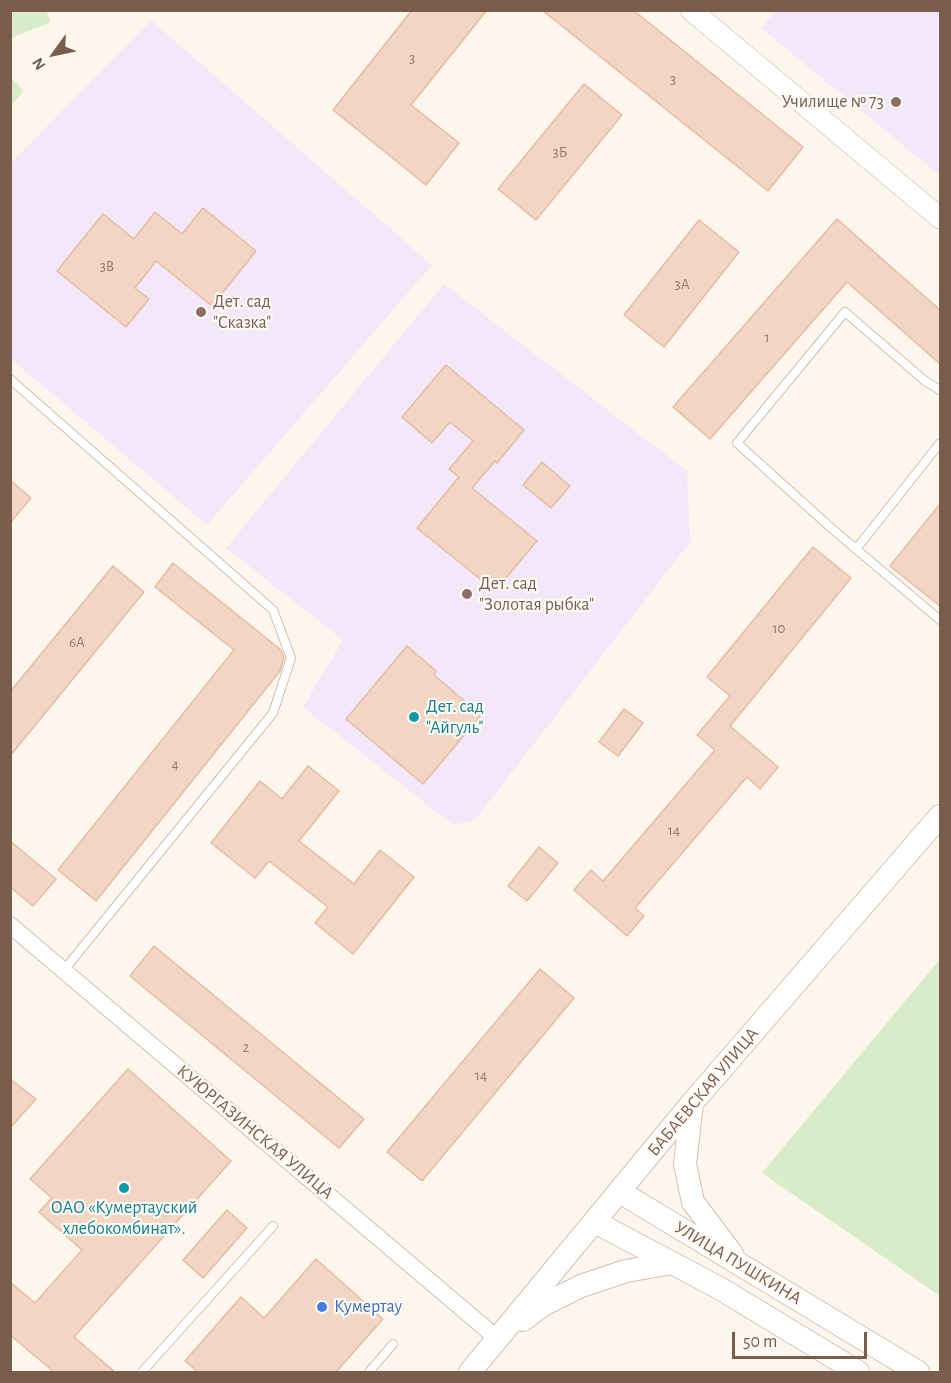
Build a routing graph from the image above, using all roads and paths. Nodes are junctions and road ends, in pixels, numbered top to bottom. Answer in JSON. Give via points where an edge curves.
{"nodes":[{"id":1,"x":691,"y":10,"type":"edge"},
{"id":2,"x":940,"y":218,"type":"edge"},
{"id":3,"x":10,"y":379,"type":"edge"},
{"id":4,"x":940,"y":390,"type":"edge"},
{"id":5,"x":940,"y":443,"type":"edge"},
{"id":6,"x":857,"y":548,"type":"junction"},
{"id":7,"x":940,"y":620,"type":"edge"},
{"id":8,"x":940,"y":816,"type":"edge"},
{"id":9,"x":10,"y":926,"type":"edge"},
{"id":10,"x":64,"y":970,"type":"junction"},
{"id":11,"x":692,"y":1103,"type":"junction"},
{"id":12,"x":620,"y":1192,"type":"junction"},
{"id":13,"x":595,"y":1222,"type":"junction"},
{"id":14,"x":273,"y":1226,"type":"dead end"},
{"id":15,"x":673,"y":1263,"type":"junction"},
{"id":16,"x":739,"y":1263,"type":"junction"},
{"id":17,"x":498,"y":1339,"type":"junction"},
{"id":18,"x":393,"y":1344,"type":"dead end"},
{"id":19,"x":142,"y":1372,"type":"edge"},
{"id":20,"x":369,"y":1372,"type":"edge"},
{"id":21,"x":470,"y":1372,"type":"edge"},
{"id":22,"x":858,"y":1372,"type":"edge"},
{"id":23,"x":918,"y":1372,"type":"edge"}],
"edges":[{"from":1,"to":2,"type":"street"},
{"from":3,"to":10,"type":"lane","via":[[273,610],[291,658],[273,713]]},
{"from":4,"to":6,"type":"lane","via":[[845,312],[737,443]]},
{"from":5,"to":6,"type":"lane"},
{"from":6,"to":7,"type":"lane"},
{"from":8,"to":11,"type":"main road","name":"БАБАЕВСКАЯ УЛИЦА"},
{"from":9,"to":10,"type":"street","name":"КУЮРГАЗИНСКАЯ УЛИЦА"},
{"from":10,"to":17,"type":"street","name":"КУЮРГАЗИНСКАЯ УЛИЦА"},
{"from":11,"to":12,"type":"main road","name":"БАБАЕВСКАЯ УЛИЦА"},
{"from":11,"to":16,"type":"main road","via":[[685,1164],[693,1202]]},
{"from":12,"to":13,"type":"main road","name":"БАБАЕВСКАЯ УЛИЦА"},
{"from":12,"to":16,"type":"main road","name":"УЛИЦА ПУШКИНА"},
{"from":13,"to":15,"type":"main road","name":"УЛИЦА ПУШКИНА"},
{"from":13,"to":17,"type":"main road","name":"БАБАЕВСКАЯ УЛИЦА"},
{"from":14,"to":19,"type":"lane"},
{"from":15,"to":17,"type":"main road","via":[[626,1271],[581,1287],[543,1305]]},
{"from":15,"to":22,"type":"main road","name":"УЛИЦА ПУШКИНА"},
{"from":16,"to":23,"type":"main road","name":"УЛИЦА ПУШКИНА"},
{"from":17,"to":21,"type":"main road","name":"БАБАЕВСКАЯ УЛИЦА"},
{"from":18,"to":20,"type":"lane"}]}
